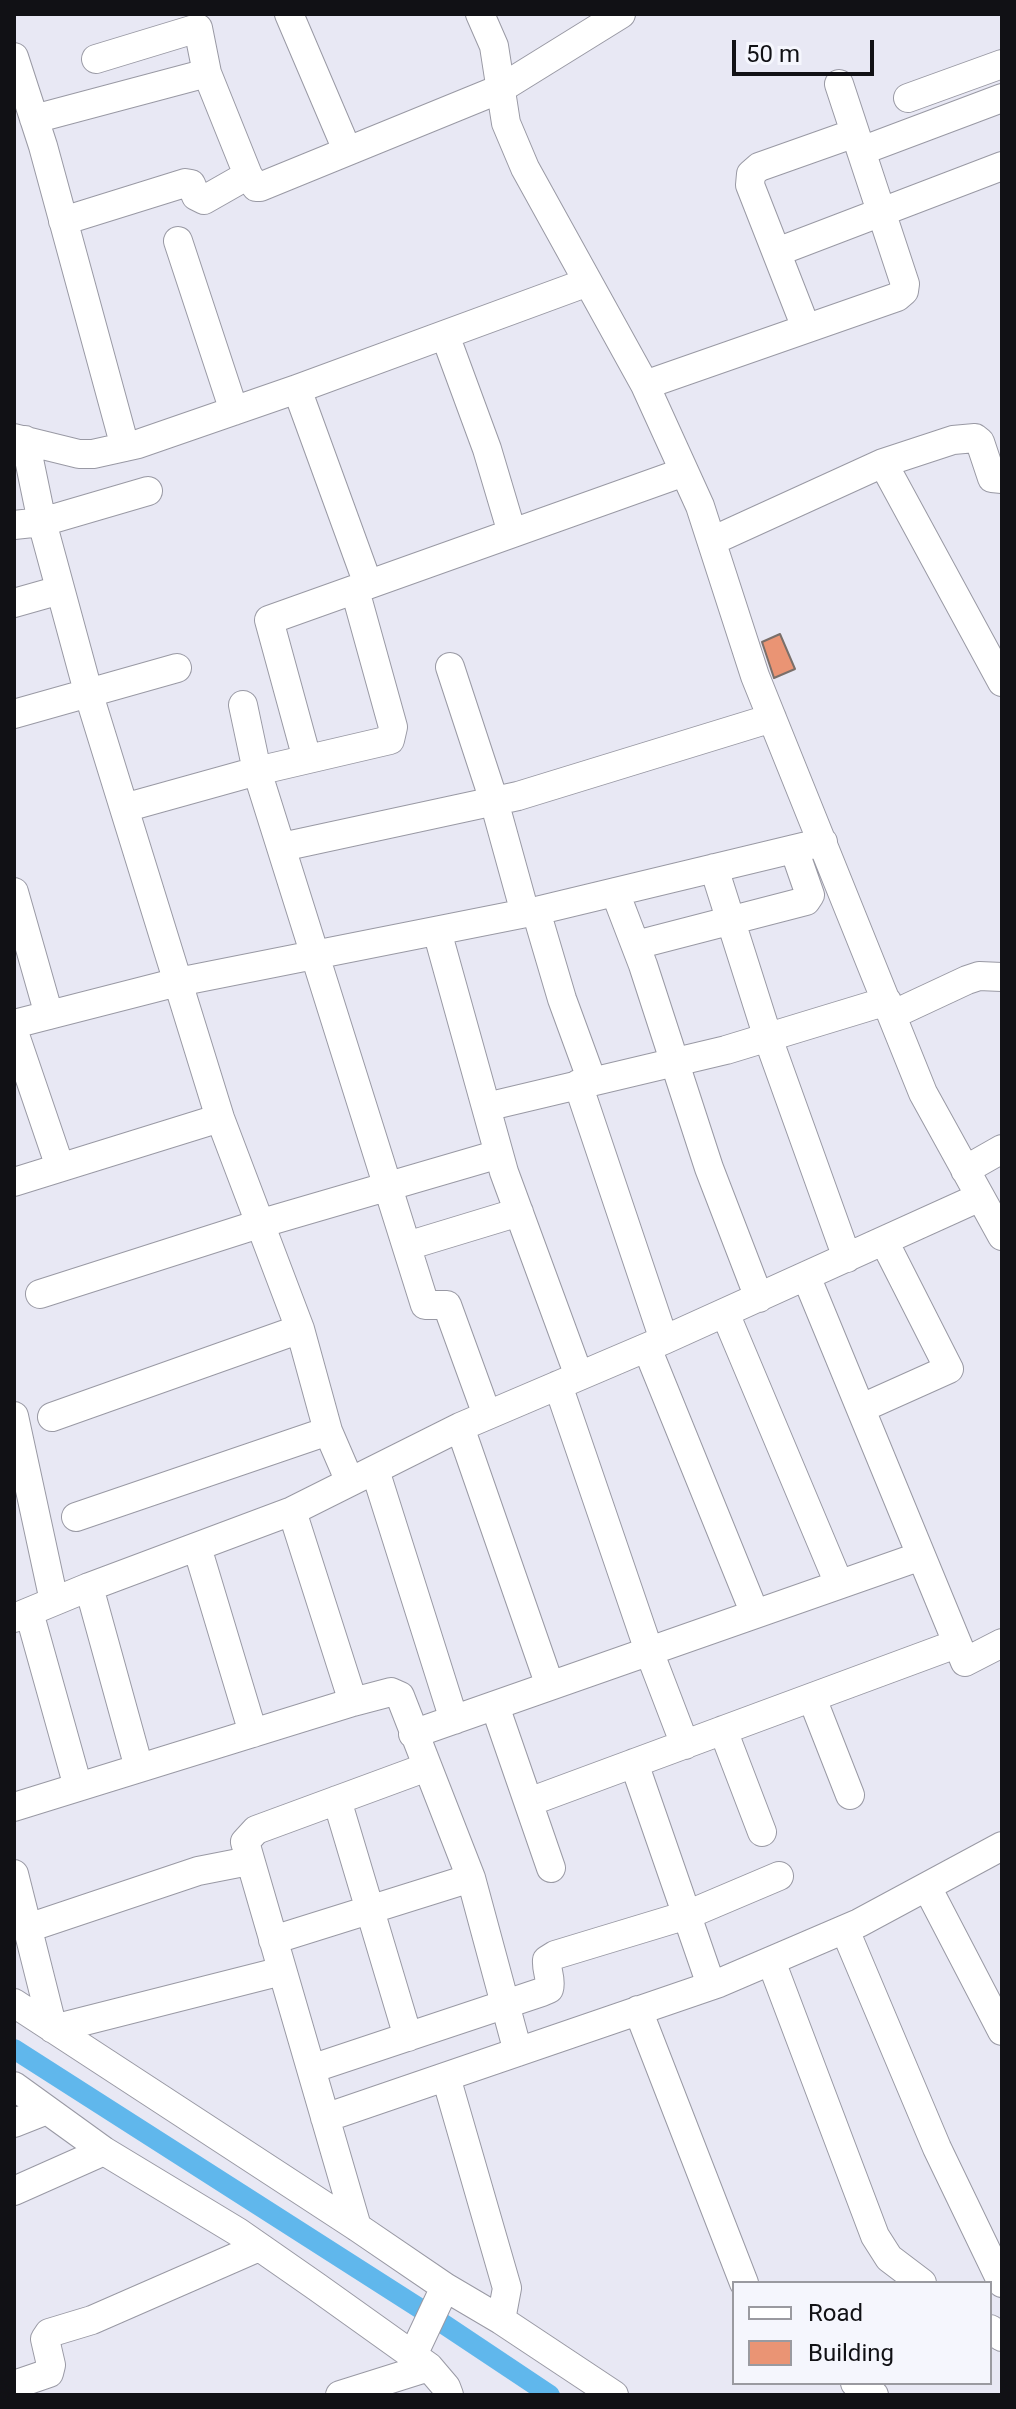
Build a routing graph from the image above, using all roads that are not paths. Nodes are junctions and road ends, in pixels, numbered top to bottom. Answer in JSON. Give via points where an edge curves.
{"nodes":[{"id":1,"x":289,"y":14,"type":"edge"},
{"id":2,"x":480,"y":14,"type":"edge"},
{"id":3,"x":621,"y":14,"type":"edge"},
{"id":4,"x":14,"y":57,"type":"edge"},
{"id":5,"x":96,"y":59,"type":"dead end"},
{"id":6,"x":1002,"y":64,"type":"edge"},
{"id":7,"x":207,"y":73,"type":"junction"},
{"id":8,"x":839,"y":84,"type":"dead end"},
{"id":9,"x":500,"y":89,"type":"junction"},
{"id":10,"x":908,"y":98,"type":"dead end"},
{"id":11,"x":1002,"y":98,"type":"edge"},
{"id":12,"x":34,"y":119,"type":"junction"},
{"id":13,"x":858,"y":142,"type":"junction"},
{"id":14,"x":347,"y":150,"type":"junction"},
{"id":15,"x":248,"y":175,"type":"junction"},
{"id":16,"x":999,"y":176,"type":"edge"},
{"id":17,"x":882,"y":213,"type":"junction"},
{"id":18,"x":63,"y":221,"type":"junction"},
{"id":19,"x":178,"y":241,"type":"dead end"},
{"id":20,"x":777,"y":252,"type":"junction"},
{"id":21,"x":588,"y":282,"type":"junction"},
{"id":22,"x":806,"y":328,"type":"junction"},
{"id":23,"x":445,"y":335,"type":"junction"},
{"id":24,"x":645,"y":385,"type":"junction"},
{"id":25,"x":297,"y":389,"type":"junction"},
{"id":26,"x":234,"y":411,"type":"junction"},
{"id":27,"x":20,"y":439,"type":"edge"},
{"id":28,"x":125,"y":447,"type":"junction"},
{"id":29,"x":883,"y":463,"type":"junction"},
{"id":30,"x":684,"y":472,"type":"junction"},
{"id":31,"x":1002,"y":479,"type":"edge"},
{"id":32,"x":148,"y":491,"type":"dead end"},
{"id":33,"x":28,"y":524,"type":"edge"},
{"id":34,"x":512,"y":533,"type":"junction"},
{"id":35,"x":712,"y":541,"type":"junction"},
{"id":36,"x":361,"y":587,"type":"junction"},
{"id":37,"x":60,"y":590,"type":"junction"},
{"id":38,"x":14,"y":603,"type":"edge"},
{"id":39,"x":450,"y":667,"type":"dead end"},
{"id":40,"x":177,"y":668,"type":"dead end"},
{"id":41,"x":1002,"y":682,"type":"edge"},
{"id":42,"x":89,"y":695,"type":"junction"},
{"id":43,"x":243,"y":705,"type":"dead end"},
{"id":44,"x":14,"y":714,"type":"edge"},
{"id":45,"x":772,"y":718,"type":"junction"},
{"id":46,"x":307,"y":759,"type":"junction"},
{"id":47,"x":257,"y":771,"type":"junction"},
{"id":48,"x":494,"y":801,"type":"junction"},
{"id":49,"x":124,"y":808,"type":"junction"},
{"id":50,"x":823,"y":842,"type":"junction"},
{"id":51,"x":282,"y":847,"type":"junction"},
{"id":52,"x":794,"y":849,"type":"junction"},
{"id":53,"x":714,"y":868,"type":"junction"},
{"id":54,"x":14,"y":892,"type":"edge"},
{"id":55,"x":615,"y":892,"type":"junction"},
{"id":56,"x":531,"y":912,"type":"junction"},
{"id":57,"x":731,"y":922,"type":"junction"},
{"id":58,"x":437,"y":931,"type":"junction"},
{"id":59,"x":636,"y":945,"type":"junction"},
{"id":60,"x":316,"y":954,"type":"junction"},
{"id":61,"x":178,"y":982,"type":"junction"},
{"id":62,"x":999,"y":985,"type":"edge"},
{"id":63,"x":890,"y":1008,"type":"junction"},
{"id":64,"x":49,"y":1015,"type":"junction"},
{"id":65,"x":14,"y":1024,"type":"edge"},
{"id":66,"x":14,"y":1032,"type":"edge"},
{"id":67,"x":768,"y":1038,"type":"junction"},
{"id":68,"x":675,"y":1062,"type":"junction"},
{"id":69,"x":585,"y":1083,"type":"junction"},
{"id":70,"x":486,"y":1107,"type":"junction"},
{"id":71,"x":220,"y":1118,"type":"junction"},
{"id":72,"x":1002,"y":1149,"type":"edge"},
{"id":73,"x":499,"y":1154,"type":"junction"},
{"id":74,"x":60,"y":1167,"type":"junction"},
{"id":75,"x":965,"y":1170,"type":"junction"},
{"id":76,"x":14,"y":1182,"type":"edge"},
{"id":77,"x":389,"y":1189,"type":"junction"},
{"id":78,"x":980,"y":1197,"type":"junction"},
{"id":79,"x":519,"y":1212,"type":"junction"},
{"id":80,"x":259,"y":1224,"type":"junction"},
{"id":81,"x":1002,"y":1236,"type":"edge"},
{"id":82,"x":884,"y":1241,"type":"junction"},
{"id":83,"x":407,"y":1246,"type":"junction"},
{"id":84,"x":847,"y":1258,"type":"junction"},
{"id":85,"x":806,"y":1276,"type":"junction"},
{"id":86,"x":40,"y":1294,"type":"dead end"},
{"id":87,"x":759,"y":1298,"type":"junction"},
{"id":88,"x":725,"y":1313,"type":"junction"},
{"id":89,"x":300,"y":1329,"type":"junction"},
{"id":90,"x":656,"y":1344,"type":"junction"},
{"id":91,"x":568,"y":1380,"type":"junction"},
{"id":92,"x":862,"y":1408,"type":"junction"},
{"id":93,"x":487,"y":1415,"type":"junction"},
{"id":94,"x":14,"y":1416,"type":"edge"},
{"id":95,"x":52,"y":1417,"type":"dead end"},
{"id":96,"x":460,"y":1427,"type":"junction"},
{"id":97,"x":328,"y":1431,"type":"junction"},
{"id":98,"x":362,"y":1476,"type":"junction"},
{"id":99,"x":22,"y":1484,"type":"edge"},
{"id":100,"x":292,"y":1511,"type":"junction"},
{"id":101,"x":76,"y":1517,"type":"dead end"},
{"id":102,"x":197,"y":1547,"type":"junction"},
{"id":103,"x":921,"y":1556,"type":"junction"},
{"id":104,"x":839,"y":1584,"type":"junction"},
{"id":105,"x":89,"y":1587,"type":"junction"},
{"id":106,"x":32,"y":1610,"type":"edge"},
{"id":107,"x":755,"y":1614,"type":"junction"},
{"id":108,"x":1002,"y":1643,"type":"edge"},
{"id":109,"x":956,"y":1644,"type":"junction"},
{"id":110,"x":649,"y":1651,"type":"junction"},
{"id":111,"x":550,"y":1686,"type":"junction"},
{"id":112,"x":812,"y":1698,"type":"junction"},
{"id":113,"x":353,"y":1702,"type":"junction"},
{"id":114,"x":495,"y":1706,"type":"junction"},
{"id":115,"x":454,"y":1720,"type":"junction"},
{"id":116,"x":723,"y":1730,"type":"junction"},
{"id":117,"x":253,"y":1733,"type":"junction"},
{"id":118,"x":413,"y":1734,"type":"junction"},
{"id":119,"x":685,"y":1745,"type":"junction"},
{"id":120,"x":634,"y":1763,"type":"junction"},
{"id":121,"x":427,"y":1767,"type":"junction"},
{"id":122,"x":139,"y":1768,"type":"junction"},
{"id":123,"x":78,"y":1787,"type":"junction"},
{"id":124,"x":850,"y":1795,"type":"dead end"},
{"id":125,"x":337,"y":1800,"type":"junction"},
{"id":126,"x":529,"y":1802,"type":"junction"},
{"id":127,"x":14,"y":1807,"type":"edge"},
{"id":128,"x":762,"y":1832,"type":"dead end"},
{"id":129,"x":1002,"y":1846,"type":"edge"},
{"id":130,"x":249,"y":1861,"type":"junction"},
{"id":131,"x":551,"y":1868,"type":"dead end"},
{"id":132,"x":14,"y":1874,"type":"edge"},
{"id":133,"x":779,"y":1876,"type":"dead end"},
{"id":134,"x":471,"y":1878,"type":"junction"},
{"id":135,"x":927,"y":1887,"type":"junction"},
{"id":136,"x":368,"y":1910,"type":"junction"},
{"id":137,"x":687,"y":1915,"type":"junction"},
{"id":138,"x":28,"y":1928,"type":"junction"},
{"id":139,"x":845,"y":1930,"type":"junction"},
{"id":140,"x":273,"y":1940,"type":"junction"},
{"id":141,"x":771,"y":1961,"type":"junction"},
{"id":142,"x":282,"y":1971,"type":"junction"},
{"id":143,"x":711,"y":1985,"type":"junction"},
{"id":144,"x":14,"y":2003,"type":"edge"},
{"id":145,"x":506,"y":2004,"type":"junction"},
{"id":146,"x":638,"y":2010,"type":"junction"},
{"id":147,"x":53,"y":2029,"type":"junction"},
{"id":148,"x":1002,"y":2031,"type":"edge"},
{"id":149,"x":408,"y":2037,"type":"junction"},
{"id":150,"x":518,"y":2052,"type":"junction"},
{"id":151,"x":311,"y":2069,"type":"junction"},
{"id":152,"x":446,"y":2077,"type":"junction"},
{"id":153,"x":14,"y":2086,"type":"edge"},
{"id":154,"x":47,"y":2110,"type":"junction"},
{"id":155,"x":325,"y":2118,"type":"junction"},
{"id":156,"x":14,"y":2123,"type":"edge"},
{"id":157,"x":104,"y":2151,"type":"junction"},
{"id":158,"x":14,"y":2191,"type":"edge"},
{"id":159,"x":357,"y":2227,"type":"junction"},
{"id":160,"x":259,"y":2247,"type":"junction"},
{"id":161,"x":743,"y":2281,"type":"edge"},
{"id":162,"x":919,"y":2281,"type":"edge"},
{"id":163,"x":1002,"y":2283,"type":"edge"},
{"id":164,"x":442,"y":2293,"type":"junction"},
{"id":165,"x":501,"y":2320,"type":"junction"},
{"id":166,"x":420,"y":2354,"type":"junction"},
{"id":167,"x":14,"y":2385,"type":"edge"},
{"id":168,"x":340,"y":2395,"type":"edge"},
{"id":169,"x":449,"y":2395,"type":"edge"},
{"id":170,"x":614,"y":2395,"type":"edge"}],
"edges":[{"from":1,"to":14,"type":"street"},
{"from":2,"to":9,"type":"street","via":[[494,46]]},
{"from":3,"to":9,"type":"street"},
{"from":4,"to":12,"type":"street"},
{"from":5,"to":7,"type":"street","via":[[198,28]]},
{"from":6,"to":10,"type":"street"},
{"from":7,"to":12,"type":"street"},
{"from":7,"to":15,"type":"street"},
{"from":8,"to":13,"type":"street"},
{"from":9,"to":14,"type":"street"},
{"from":9,"to":21,"type":"street","via":[[506,123],[525,168]]},
{"from":11,"to":13,"type":"street"},
{"from":12,"to":18,"type":"street"},
{"from":13,"to":17,"type":"street"},
{"from":13,"to":20,"type":"street","via":[[759,167],[751,174],[750,185]]},
{"from":14,"to":15,"type":"street","via":[[260,187]]},
{"from":15,"to":18,"type":"street","via":[[204,200],[185,183]]},
{"from":16,"to":17,"type":"street"},
{"from":17,"to":20,"type":"street"},
{"from":17,"to":22,"type":"street","via":[[905,284],[902,294]]},
{"from":18,"to":28,"type":"street"},
{"from":19,"to":26,"type":"street"},
{"from":20,"to":22,"type":"street"},
{"from":21,"to":23,"type":"street"},
{"from":21,"to":24,"type":"street"},
{"from":22,"to":24,"type":"street"},
{"from":23,"to":25,"type":"street"},
{"from":23,"to":34,"type":"street"},
{"from":24,"to":30,"type":"street"},
{"from":25,"to":26,"type":"street"},
{"from":25,"to":36,"type":"street"},
{"from":26,"to":28,"type":"street"},
{"from":27,"to":28,"type":"street","via":[[79,454]]},
{"from":27,"to":33,"type":"street"},
{"from":29,"to":31,"type":"street","via":[[975,438],[992,478]]},
{"from":29,"to":35,"type":"street"},
{"from":29,"to":41,"type":"street"},
{"from":30,"to":34,"type":"street"},
{"from":30,"to":35,"type":"street"},
{"from":32,"to":33,"type":"street"},
{"from":33,"to":37,"type":"street"},
{"from":34,"to":36,"type":"street"},
{"from":35,"to":45,"type":"street"},
{"from":36,"to":46,"type":"street","via":[[269,620]]},
{"from":36,"to":46,"type":"street","via":[[393,734],[390,740]]},
{"from":37,"to":38,"type":"street"},
{"from":37,"to":42,"type":"street"},
{"from":39,"to":48,"type":"street"},
{"from":40,"to":42,"type":"street"},
{"from":42,"to":44,"type":"street"},
{"from":42,"to":49,"type":"street"},
{"from":43,"to":47,"type":"street"},
{"from":45,"to":48,"type":"street"},
{"from":45,"to":50,"type":"street"},
{"from":46,"to":47,"type":"street"},
{"from":47,"to":49,"type":"street"},
{"from":47,"to":51,"type":"street"},
{"from":48,"to":51,"type":"street"},
{"from":48,"to":56,"type":"street"},
{"from":49,"to":61,"type":"street"},
{"from":50,"to":52,"type":"street"},
{"from":50,"to":63,"type":"street"},
{"from":51,"to":60,"type":"street"},
{"from":52,"to":53,"type":"street"},
{"from":52,"to":57,"type":"street","via":[[809,899]]},
{"from":53,"to":55,"type":"street"},
{"from":53,"to":57,"type":"street"},
{"from":54,"to":64,"type":"street"},
{"from":55,"to":56,"type":"street"},
{"from":55,"to":59,"type":"street"},
{"from":56,"to":58,"type":"street"},
{"from":56,"to":69,"type":"street"},
{"from":57,"to":59,"type":"street"},
{"from":57,"to":67,"type":"street"},
{"from":58,"to":60,"type":"street"},
{"from":58,"to":70,"type":"street"},
{"from":59,"to":68,"type":"street"},
{"from":60,"to":61,"type":"street"},
{"from":60,"to":77,"type":"street"},
{"from":61,"to":64,"type":"street"},
{"from":61,"to":71,"type":"street"},
{"from":62,"to":63,"type":"street","via":[[979,976]]},
{"from":63,"to":67,"type":"street"},
{"from":63,"to":75,"type":"street","via":[[923,1093]]},
{"from":64,"to":65,"type":"street"},
{"from":66,"to":74,"type":"street"},
{"from":67,"to":68,"type":"street"},
{"from":67,"to":84,"type":"street"},
{"from":68,"to":69,"type":"street"},
{"from":68,"to":87,"type":"street"},
{"from":69,"to":70,"type":"street"},
{"from":69,"to":90,"type":"street"},
{"from":70,"to":73,"type":"street"},
{"from":71,"to":74,"type":"street"},
{"from":71,"to":80,"type":"street"},
{"from":72,"to":75,"type":"street"},
{"from":73,"to":77,"type":"street"},
{"from":73,"to":79,"type":"street"},
{"from":74,"to":76,"type":"street"},
{"from":75,"to":78,"type":"street"},
{"from":77,"to":80,"type":"street"},
{"from":77,"to":83,"type":"street"},
{"from":78,"to":81,"type":"street"},
{"from":78,"to":82,"type":"street"},
{"from":79,"to":83,"type":"street"},
{"from":79,"to":91,"type":"street"},
{"from":80,"to":86,"type":"street"},
{"from":80,"to":89,"type":"street"},
{"from":82,"to":84,"type":"street"},
{"from":82,"to":92,"type":"street","via":[[949,1369]]},
{"from":83,"to":93,"type":"street","via":[[425,1305],[447,1305]]},
{"from":84,"to":85,"type":"street"},
{"from":85,"to":87,"type":"street"},
{"from":85,"to":92,"type":"street"},
{"from":87,"to":88,"type":"street"},
{"from":88,"to":90,"type":"street"},
{"from":88,"to":104,"type":"street"},
{"from":89,"to":95,"type":"street"},
{"from":89,"to":97,"type":"street"},
{"from":90,"to":91,"type":"street"},
{"from":90,"to":107,"type":"street"},
{"from":91,"to":93,"type":"street"},
{"from":91,"to":110,"type":"street"},
{"from":92,"to":103,"type":"street"},
{"from":93,"to":96,"type":"street"},
{"from":94,"to":99,"type":"street"},
{"from":96,"to":98,"type":"street"},
{"from":96,"to":111,"type":"street"},
{"from":97,"to":98,"type":"street"},
{"from":97,"to":101,"type":"street"},
{"from":98,"to":100,"type":"street"},
{"from":98,"to":115,"type":"street"},
{"from":99,"to":106,"type":"street"},
{"from":100,"to":102,"type":"street"},
{"from":100,"to":113,"type":"street"},
{"from":102,"to":105,"type":"street"},
{"from":102,"to":117,"type":"street"},
{"from":103,"to":104,"type":"street"},
{"from":103,"to":109,"type":"street"},
{"from":104,"to":107,"type":"street"},
{"from":105,"to":106,"type":"street"},
{"from":105,"to":122,"type":"street"},
{"from":106,"to":123,"type":"street"},
{"from":107,"to":110,"type":"street"},
{"from":108,"to":109,"type":"street","via":[[965,1662]]},
{"from":109,"to":112,"type":"street"},
{"from":110,"to":111,"type":"street"},
{"from":110,"to":119,"type":"street"},
{"from":111,"to":114,"type":"street"},
{"from":112,"to":116,"type":"street"},
{"from":112,"to":124,"type":"street"},
{"from":113,"to":117,"type":"street"},
{"from":113,"to":118,"type":"street","via":[[396,1692]]},
{"from":114,"to":115,"type":"street"},
{"from":114,"to":126,"type":"street"},
{"from":115,"to":118,"type":"street"},
{"from":116,"to":119,"type":"street"},
{"from":116,"to":128,"type":"street"},
{"from":117,"to":122,"type":"street"},
{"from":118,"to":121,"type":"street"},
{"from":119,"to":120,"type":"street"},
{"from":120,"to":126,"type":"street"},
{"from":120,"to":137,"type":"street"},
{"from":121,"to":125,"type":"street"},
{"from":121,"to":134,"type":"street"},
{"from":122,"to":123,"type":"street"},
{"from":123,"to":127,"type":"street"},
{"from":125,"to":130,"type":"street","via":[[256,1830],[245,1842]]},
{"from":125,"to":136,"type":"street"},
{"from":126,"to":131,"type":"street"},
{"from":129,"to":135,"type":"street"},
{"from":130,"to":138,"type":"street","via":[[198,1871]]},
{"from":130,"to":140,"type":"street"},
{"from":132,"to":138,"type":"street"},
{"from":133,"to":137,"type":"street"},
{"from":134,"to":136,"type":"street"},
{"from":134,"to":145,"type":"street"},
{"from":135,"to":139,"type":"street"},
{"from":135,"to":148,"type":"street"},
{"from":136,"to":140,"type":"street"},
{"from":136,"to":149,"type":"street"},
{"from":137,"to":143,"type":"street"},
{"from":137,"to":145,"type":"street","via":[[555,1955],[547,1960],[549,1989]]},
{"from":138,"to":147,"type":"street"},
{"from":139,"to":141,"type":"street"},
{"from":139,"to":163,"type":"street"},
{"from":140,"to":142,"type":"street"},
{"from":141,"to":143,"type":"street"},
{"from":141,"to":162,"type":"street","via":[[875,2236],[889,2258]]},
{"from":142,"to":147,"type":"street"},
{"from":142,"to":151,"type":"street"},
{"from":143,"to":146,"type":"street"},
{"from":144,"to":147,"type":"street"},
{"from":145,"to":149,"type":"street"},
{"from":145,"to":150,"type":"street"},
{"from":146,"to":150,"type":"street"},
{"from":146,"to":161,"type":"street"},
{"from":147,"to":159,"type":"street"},
{"from":149,"to":151,"type":"street"},
{"from":150,"to":152,"type":"street"},
{"from":151,"to":155,"type":"street"},
{"from":152,"to":155,"type":"street"},
{"from":152,"to":165,"type":"street","via":[[507,2288]]},
{"from":153,"to":154,"type":"street"},
{"from":154,"to":156,"type":"street"},
{"from":154,"to":157,"type":"street"},
{"from":155,"to":159,"type":"street"},
{"from":157,"to":158,"type":"street"},
{"from":157,"to":160,"type":"street"},
{"from":159,"to":164,"type":"street"},
{"from":160,"to":166,"type":"street"},
{"from":160,"to":167,"type":"street","via":[[92,2320],[49,2333],[49,2373]]},
{"from":164,"to":165,"type":"street"},
{"from":164,"to":166,"type":"street"},
{"from":165,"to":170,"type":"street"},
{"from":166,"to":168,"type":"street"},
{"from":166,"to":169,"type":"street"}]}
